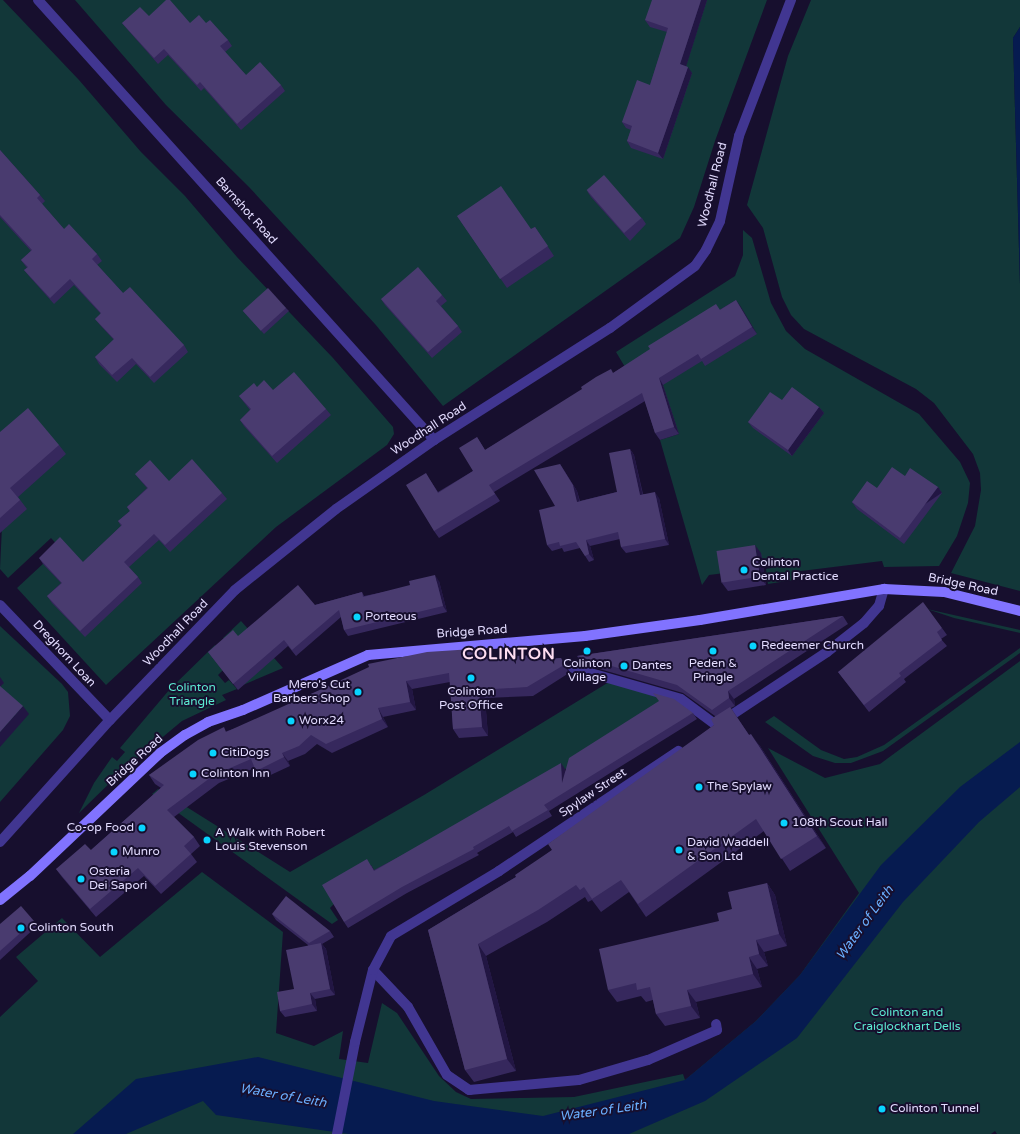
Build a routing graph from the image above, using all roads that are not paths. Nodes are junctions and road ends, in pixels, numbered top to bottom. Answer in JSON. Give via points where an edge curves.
{"nodes":[{"id":1,"x":38,"y":0,"type":"edge"},
{"id":2,"x":791,"y":0,"type":"edge"},
{"id":3,"x":434,"y":440,"type":"junction"},
{"id":4,"x":884,"y":589,"type":"junction"},
{"id":5,"x":0,"y":605,"type":"edge"},
{"id":6,"x":1020,"y":611,"type":"edge"},
{"id":7,"x":573,"y":668,"type":"dead end"},
{"id":8,"x":110,"y":720,"type":"junction"},
{"id":9,"x":684,"y":747,"type":"edge"},
{"id":10,"x":0,"y":842,"type":"edge"},
{"id":11,"x":0,"y":900,"type":"edge"},
{"id":12,"x":373,"y":970,"type":"junction"},
{"id":13,"x":716,"y":1024,"type":"dead end"},
{"id":14,"x":337,"y":1134,"type":"edge"}],
"edges":[{"from":1,"to":3,"type":"street","name":"Barnshot Road"},
{"from":2,"to":3,"type":"street","name":"Woodhall Road","via":[[739,136],[720,220],[706,250],[695,266],[598,336]]},
{"from":3,"to":8,"type":"street","name":"Woodhall Road","via":[[336,509],[235,590]]},
{"from":4,"to":6,"type":"main road","name":"Bridge Road","via":[[930,590]]},
{"from":4,"to":7,"type":"street","via":[[879,606],[864,623],[827,652],[713,728],[681,699]]},
{"from":4,"to":11,"type":"main road","name":"Bridge Road","via":[[700,620],[585,636],[368,655],[243,710],[208,722],[184,735],[160,753],[30,876]]},
{"from":5,"to":8,"type":"street","name":"Dreghorn Loan"},
{"from":8,"to":10,"type":"street","name":"Woodhall Road"},
{"from":9,"to":12,"type":"street","name":"Spylaw Street","via":[[499,871],[391,936]]},
{"from":12,"to":13,"type":"street","via":[[408,1007],[447,1075],[469,1090],[579,1080],[648,1060],[717,1030]]},
{"from":12,"to":14,"type":"street","name":"Spylaw Street","via":[[354,1042]]}]}
